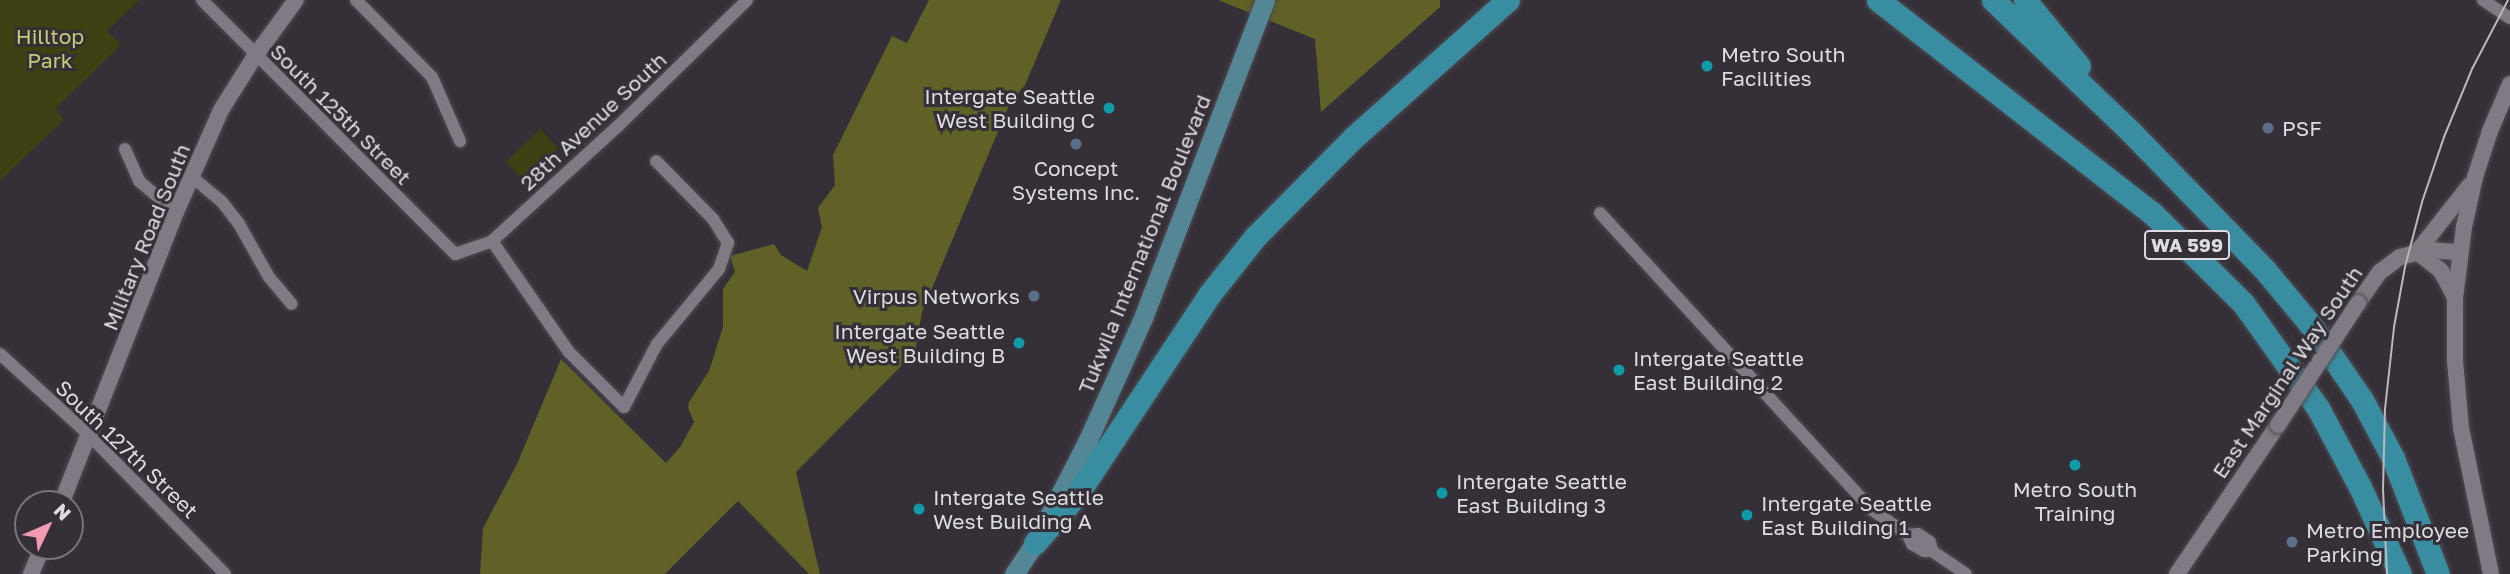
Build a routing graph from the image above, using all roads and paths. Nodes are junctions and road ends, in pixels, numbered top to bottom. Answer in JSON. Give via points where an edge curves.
{"nodes":[{"id":1,"x":202,"y":0,"type":"edge"},
{"id":2,"x":296,"y":0,"type":"edge"},
{"id":3,"x":356,"y":0,"type":"edge"},
{"id":4,"x":747,"y":0,"type":"edge"},
{"id":5,"x":1265,"y":0,"type":"edge"},
{"id":6,"x":1508,"y":0,"type":"edge"},
{"id":7,"x":1878,"y":0,"type":"edge"},
{"id":8,"x":1993,"y":0,"type":"edge"},
{"id":9,"x":2025,"y":0,"type":"edge"},
{"id":10,"x":2483,"y":0,"type":"edge"},
{"id":11,"x":2510,"y":18,"type":"edge"},
{"id":12,"x":255,"y":56,"type":"junction"},
{"id":13,"x":2510,"y":84,"type":"edge"},
{"id":14,"x":2131,"y":132,"type":"junction"},
{"id":15,"x":460,"y":141,"type":"dead end"},
{"id":16,"x":125,"y":149,"type":"dead end"},
{"id":17,"x":656,"y":161,"type":"dead end"},
{"id":18,"x":191,"y":176,"type":"junction"},
{"id":19,"x":2475,"y":177,"type":"junction"},
{"id":20,"x":176,"y":212,"type":"junction"},
{"id":21,"x":1600,"y":213,"type":"dead end"},
{"id":22,"x":492,"y":241,"type":"junction"},
{"id":23,"x":2417,"y":252,"type":"junction"},
{"id":24,"x":2460,"y":252,"type":"junction"},
{"id":25,"x":455,"y":254,"type":"joint"},
{"id":26,"x":2455,"y":298,"type":"junction"},
{"id":27,"x":292,"y":304,"type":"dead end"},
{"id":28,"x":0,"y":354,"type":"edge"},
{"id":29,"x":90,"y":436,"type":"junction"},
{"id":30,"x":67,"y":490,"type":"edge"},
{"id":31,"x":1035,"y":543,"type":"junction"},
{"id":32,"x":225,"y":574,"type":"edge"},
{"id":33,"x":1014,"y":574,"type":"edge"},
{"id":34,"x":1966,"y":574,"type":"edge"},
{"id":35,"x":2177,"y":574,"type":"edge"},
{"id":36,"x":2400,"y":574,"type":"edge"},
{"id":37,"x":2438,"y":574,"type":"edge"},
{"id":38,"x":2491,"y":574,"type":"edge"}],
"edges":[{"from":1,"to":12,"type":"street","name":"South 125th Street"},
{"from":2,"to":12,"type":"street","name":"Military Road South"},
{"from":3,"to":15,"type":"street","via":[[432,77]]},
{"from":4,"to":22,"type":"street","name":"28th Avenue South"},
{"from":5,"to":31,"type":"main road","name":"Tukwila International Boulevard","via":[[1143,318]]},
{"from":6,"to":31,"type":"highway","via":[[1354,137],[1255,237],[1209,295],[1078,493]]},
{"from":7,"to":36,"type":"highway","number":"WA 599","via":[[2152,213],[2243,303],[2318,408]]},
{"from":8,"to":14,"type":"highway","number":"WA 599"},
{"from":9,"to":14,"type":"highway"},
{"from":10,"to":11,"type":"street"},
{"from":12,"to":18,"type":"street","name":"Military Road South","via":[[220,110]]},
{"from":12,"to":25,"type":"street","name":"South 125th Street"},
{"from":13,"to":19,"type":"street"},
{"from":14,"to":37,"type":"highway","number":"WA 599","via":[[2265,270],[2310,324],[2362,400],[2393,458]]},
{"from":16,"to":20,"type":"street","via":[[138,181]]},
{"from":17,"to":22,"type":"street","via":[[713,219],[728,243],[719,269],[657,344],[624,407],[569,352]]},
{"from":18,"to":20,"type":"street","name":"Military Road South"},
{"from":18,"to":27,"type":"street","via":[[222,202],[269,277]]},
{"from":19,"to":23,"type":"street"},
{"from":19,"to":24,"type":"street"},
{"from":20,"to":29,"type":"street","name":"Military Road South"},
{"from":21,"to":34,"type":"street","via":[[1871,509],[1908,535],[1923,537],[1932,551]]},
{"from":22,"to":25,"type":"street","name":"28th Avenue South"},
{"from":23,"to":24,"type":"street","name":"East Marginal Way South"},
{"from":23,"to":26,"type":"street","via":[[2441,271]]},
{"from":23,"to":35,"type":"street","name":"East Marginal Way South","bridge":true,"via":[[2386,265]]},
{"from":24,"to":26,"type":"street"},
{"from":26,"to":38,"type":"street","via":[[2461,428]]},
{"from":28,"to":29,"type":"street","name":"South 127th Street"},
{"from":29,"to":30,"type":"street","name":"Military Road South"},
{"from":29,"to":32,"type":"street","name":"South 127th Street"},
{"from":31,"to":33,"type":"main road","name":"Tukwila International Boulevard"}]}
